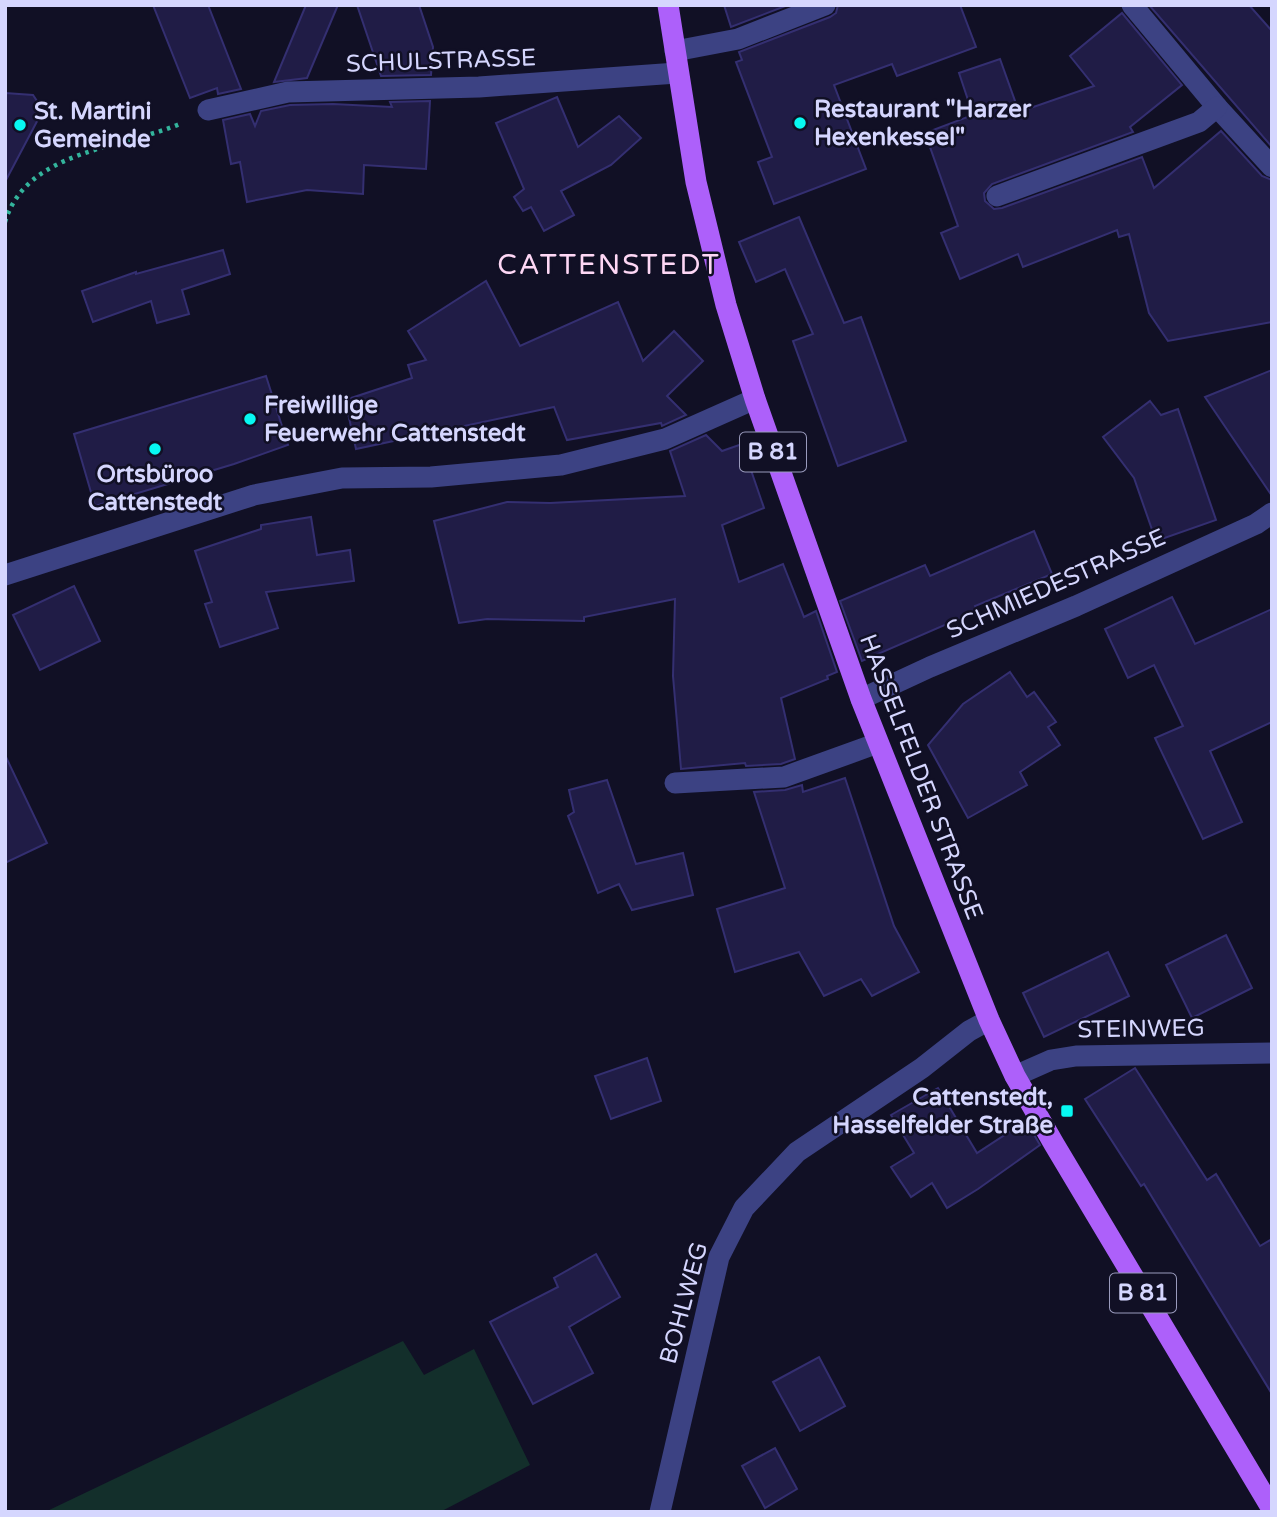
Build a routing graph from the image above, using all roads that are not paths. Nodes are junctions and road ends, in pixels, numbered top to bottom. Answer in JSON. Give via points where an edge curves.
{"nodes":[{"id":1,"x":668,"y":5,"type":"edge"},
{"id":2,"x":825,"y":5,"type":"edge"},
{"id":3,"x":1132,"y":5,"type":"edge"},
{"id":4,"x":676,"y":62,"type":"junction"},
{"id":5,"x":1217,"y":107,"type":"junction"},
{"id":6,"x":208,"y":110,"type":"road end"},
{"id":7,"x":1272,"y":167,"type":"edge"},
{"id":8,"x":997,"y":196,"type":"dead end"},
{"id":9,"x":755,"y":399,"type":"junction"},
{"id":10,"x":1272,"y":513,"type":"edge"},
{"id":11,"x":5,"y":575,"type":"edge"},
{"id":12,"x":861,"y":699,"type":"junction"},
{"id":13,"x":878,"y":743,"type":"junction"},
{"id":14,"x":675,"y":783,"type":"dead end"},
{"id":15,"x":989,"y":1020,"type":"junction"},
{"id":16,"x":1272,"y":1053,"type":"edge"},
{"id":17,"x":1015,"y":1076,"type":"junction"},
{"id":18,"x":1272,"y":1509,"type":"edge"},
{"id":19,"x":660,"y":1512,"type":"edge"}],
"edges":[{"from":1,"to":4,"type":"main road","name":"HASSELFELDER STRASSE","number":"B 81"},
{"from":2,"to":4,"type":"street","name":"SCHULSTRASSE"},
{"from":3,"to":5,"type":"street"},
{"from":4,"to":6,"type":"street","name":"SCHULSTRASSE","via":[[479,87],[288,92]]},
{"from":4,"to":9,"type":"main road","name":"HASSELFELDER STRASSE","number":"B 81","via":[[696,182]]},
{"from":5,"to":7,"type":"street"},
{"from":5,"to":8,"type":"street","via":[[1199,122]]},
{"from":9,"to":11,"type":"street","via":[[665,439],[561,465],[431,477],[342,478],[254,495]]},
{"from":9,"to":12,"type":"main road","name":"HASSELFELDER STRASSE","number":"B 81"},
{"from":10,"to":12,"type":"street","name":"SCHMIEDESTRASSE","via":[[1076,606]]},
{"from":12,"to":13,"type":"main road","name":"HASSELFELDER STRASSE","number":"B 81"},
{"from":13,"to":14,"type":"street","via":[[784,777]]},
{"from":13,"to":15,"type":"main road","name":"HASSELFELDER STRASSE","number":"B 81"},
{"from":15,"to":17,"type":"main road","name":"HASSELFELDER STRASSE","number":"B 81"},
{"from":15,"to":19,"type":"street","name":"BOHLWEG","via":[[797,1152],[744,1208],[719,1257]]},
{"from":16,"to":17,"type":"street","name":"STEINWEG","via":[[1076,1056],[1051,1060]]},
{"from":17,"to":18,"type":"main road","name":"HASSELFELDER STRASSE","number":"B 81"}]}
